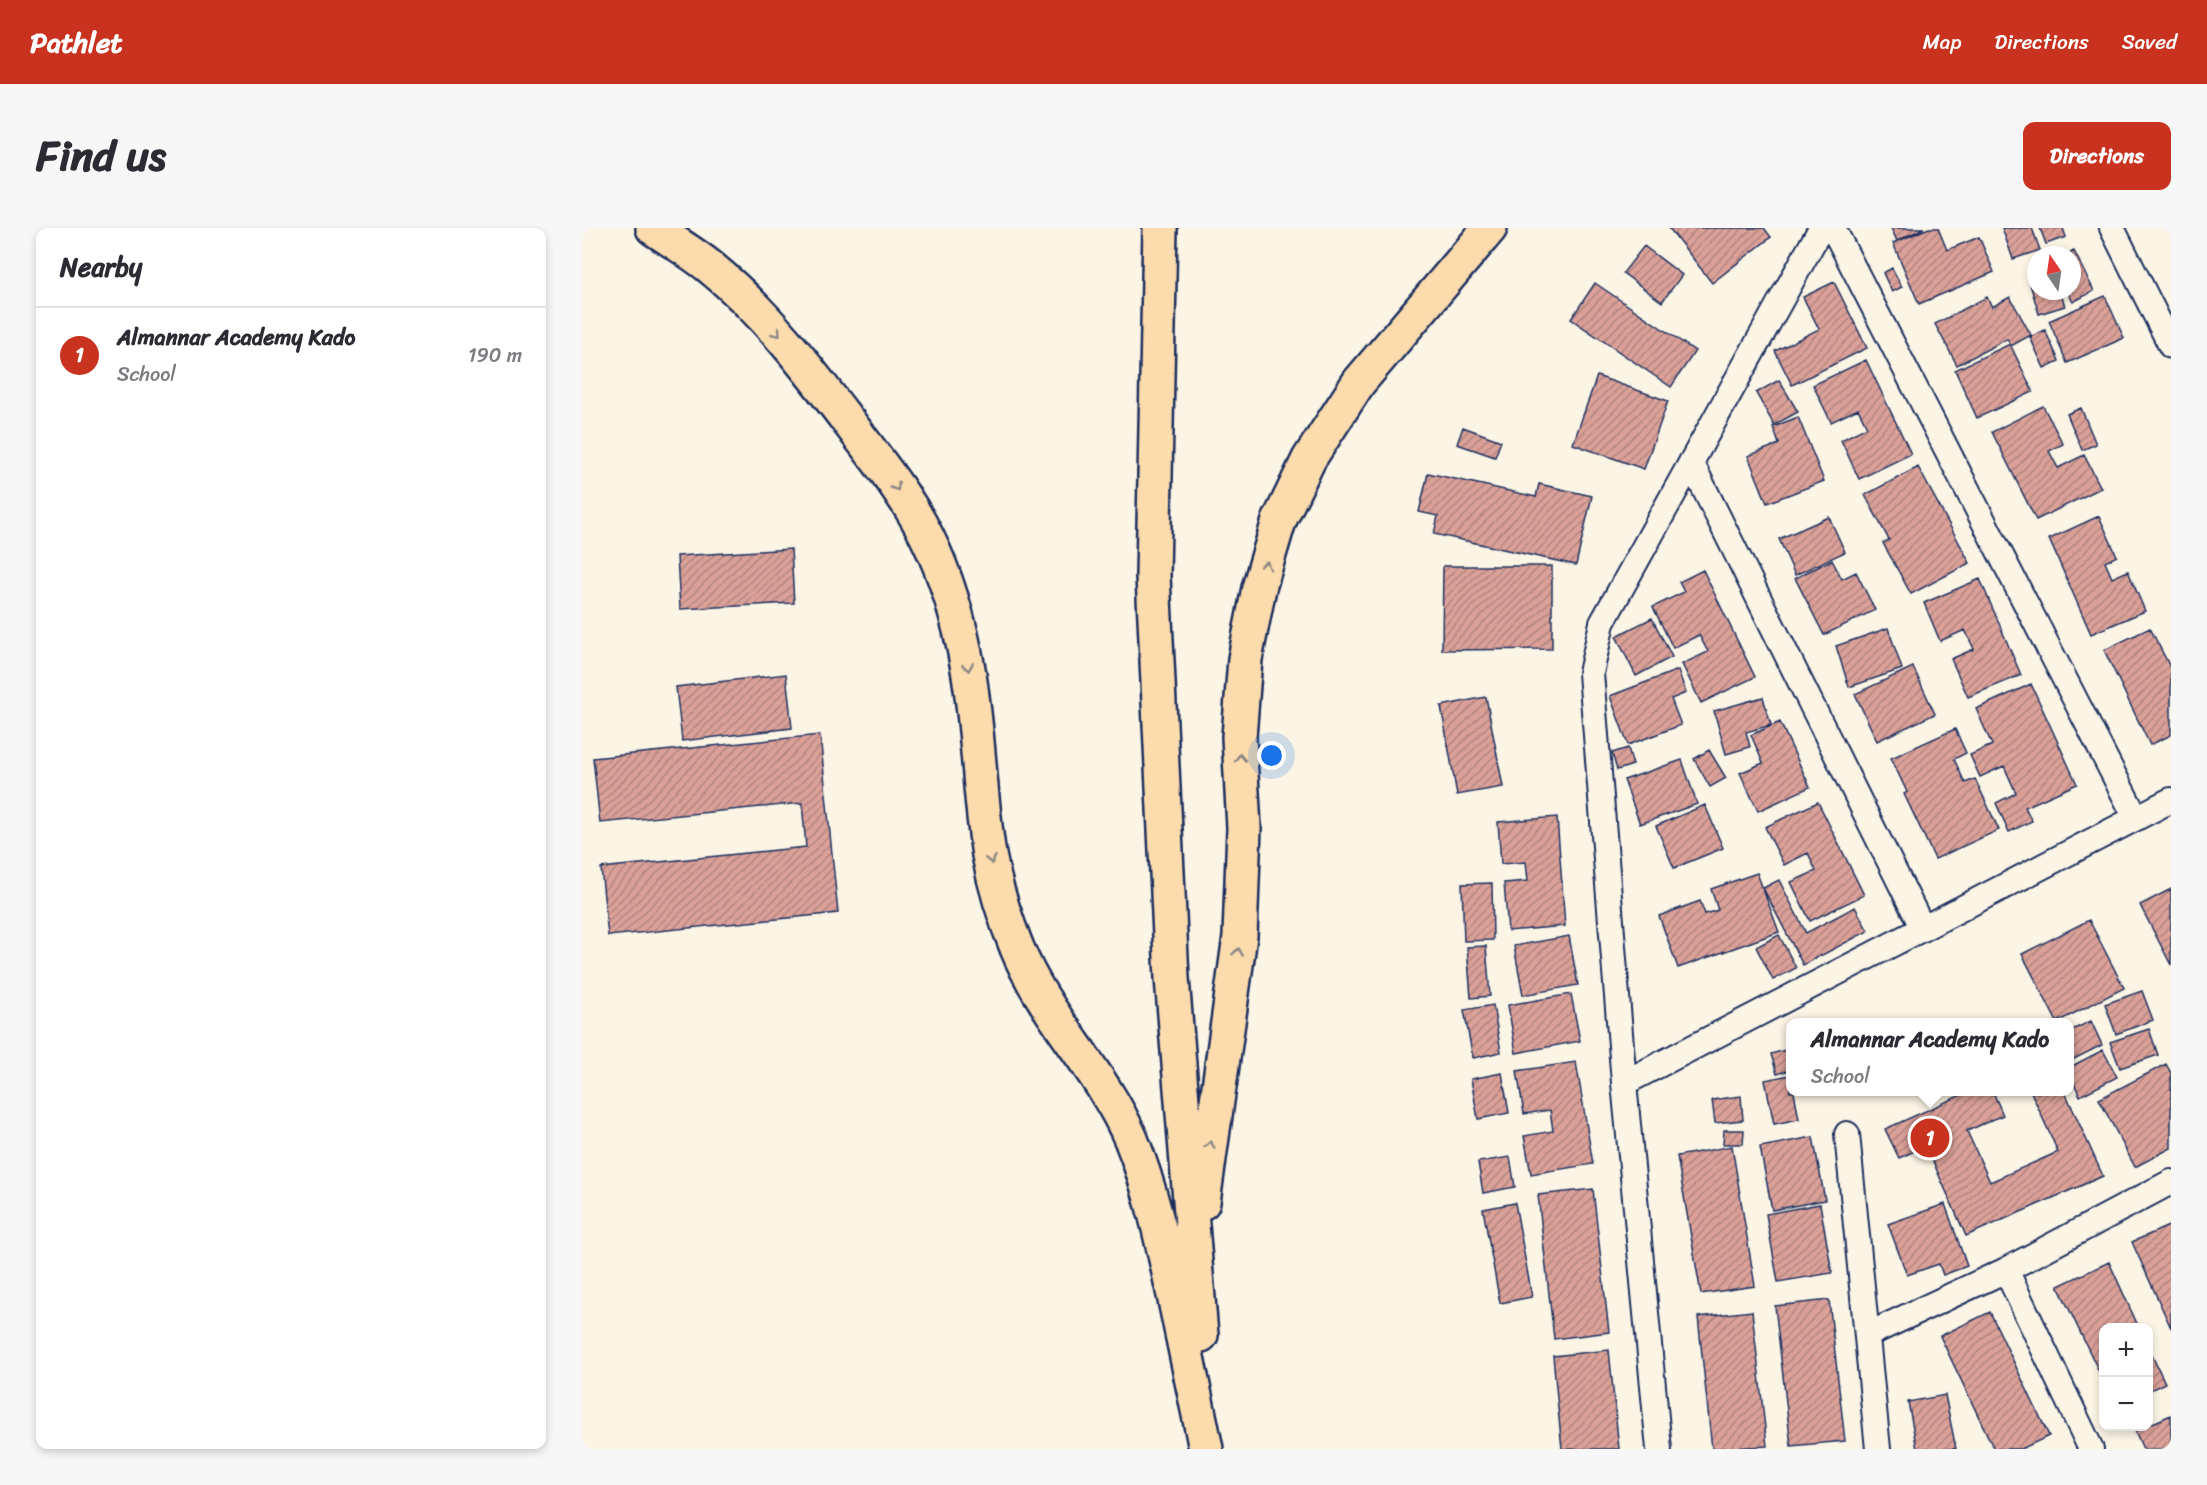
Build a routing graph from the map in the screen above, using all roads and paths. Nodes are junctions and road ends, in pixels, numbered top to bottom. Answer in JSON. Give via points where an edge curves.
{"nodes":[{"id":1,"x":653,"y":228,"type":"edge"},
{"id":2,"x":696,"y":228,"type":"edge"},
{"id":3,"x":1160,"y":228,"type":"edge"},
{"id":4,"x":1490,"y":228,"type":"edge"},
{"id":5,"x":1821,"y":228,"type":"edge"},
{"id":6,"x":1833,"y":228,"type":"edge"},
{"id":7,"x":2112,"y":228,"type":"edge"},
{"id":8,"x":743,"y":298,"type":"junction"},
{"id":9,"x":2171,"y":346,"type":"edge"},
{"id":10,"x":1691,"y":462,"type":"junction"},
{"id":11,"x":2171,"y":800,"type":"edge"},
{"id":12,"x":2136,"y":818,"type":"junction"},
{"id":13,"x":1923,"y":928,"type":"junction"},
{"id":14,"x":1624,"y":1083,"type":"junction"},
{"id":15,"x":1847,"y":1134,"type":"dead end"},
{"id":16,"x":2171,"y":1182,"type":"edge"},
{"id":17,"x":1194,"y":1266,"type":"junction"},
{"id":18,"x":2006,"y":1270,"type":"junction"},
{"id":19,"x":1867,"y":1335,"type":"junction"},
{"id":20,"x":2085,"y":1443,"type":"edge"},
{"id":21,"x":1206,"y":1449,"type":"edge"},
{"id":22,"x":1212,"y":1449,"type":"edge"},
{"id":23,"x":1659,"y":1449,"type":"edge"},
{"id":24,"x":1878,"y":1449,"type":"edge"}],
"edges":[{"from":1,"to":8,"type":"main road","via":[[710,267]]},
{"from":2,"to":8,"type":"main road"},
{"from":3,"to":17,"type":"main road","via":[[1153,576],[1172,978]]},
{"from":17,"to":4,"type":"main road","one_way":true,"via":[[1240,936],[1244,828],[1239,737],[1245,658],[1266,566],[1279,521],[1309,459],[1359,382]]},
{"from":5,"to":10,"type":"street"},
{"from":6,"to":12,"type":"street"},
{"from":7,"to":9,"type":"street"},
{"from":8,"to":21,"type":"main road","one_way":true,"via":[[767,320],[821,385],[885,470],[926,534],[947,580],[977,720],[990,857],[1001,901],[1018,951],[1101,1084],[1138,1158],[1161,1232]]},
{"from":10,"to":13,"type":"street"},
{"from":10,"to":14,"type":"street","via":[[1602,623],[1592,673]]},
{"from":11,"to":12,"type":"street"},
{"from":12,"to":13,"type":"street"},
{"from":13,"to":14,"type":"street"},
{"from":14,"to":23,"type":"street"},
{"from":15,"to":19,"type":"street"},
{"from":16,"to":18,"type":"street"},
{"from":17,"to":22,"type":"main road"},
{"from":18,"to":19,"type":"street"},
{"from":18,"to":20,"type":"street"},
{"from":19,"to":24,"type":"street"}]}
